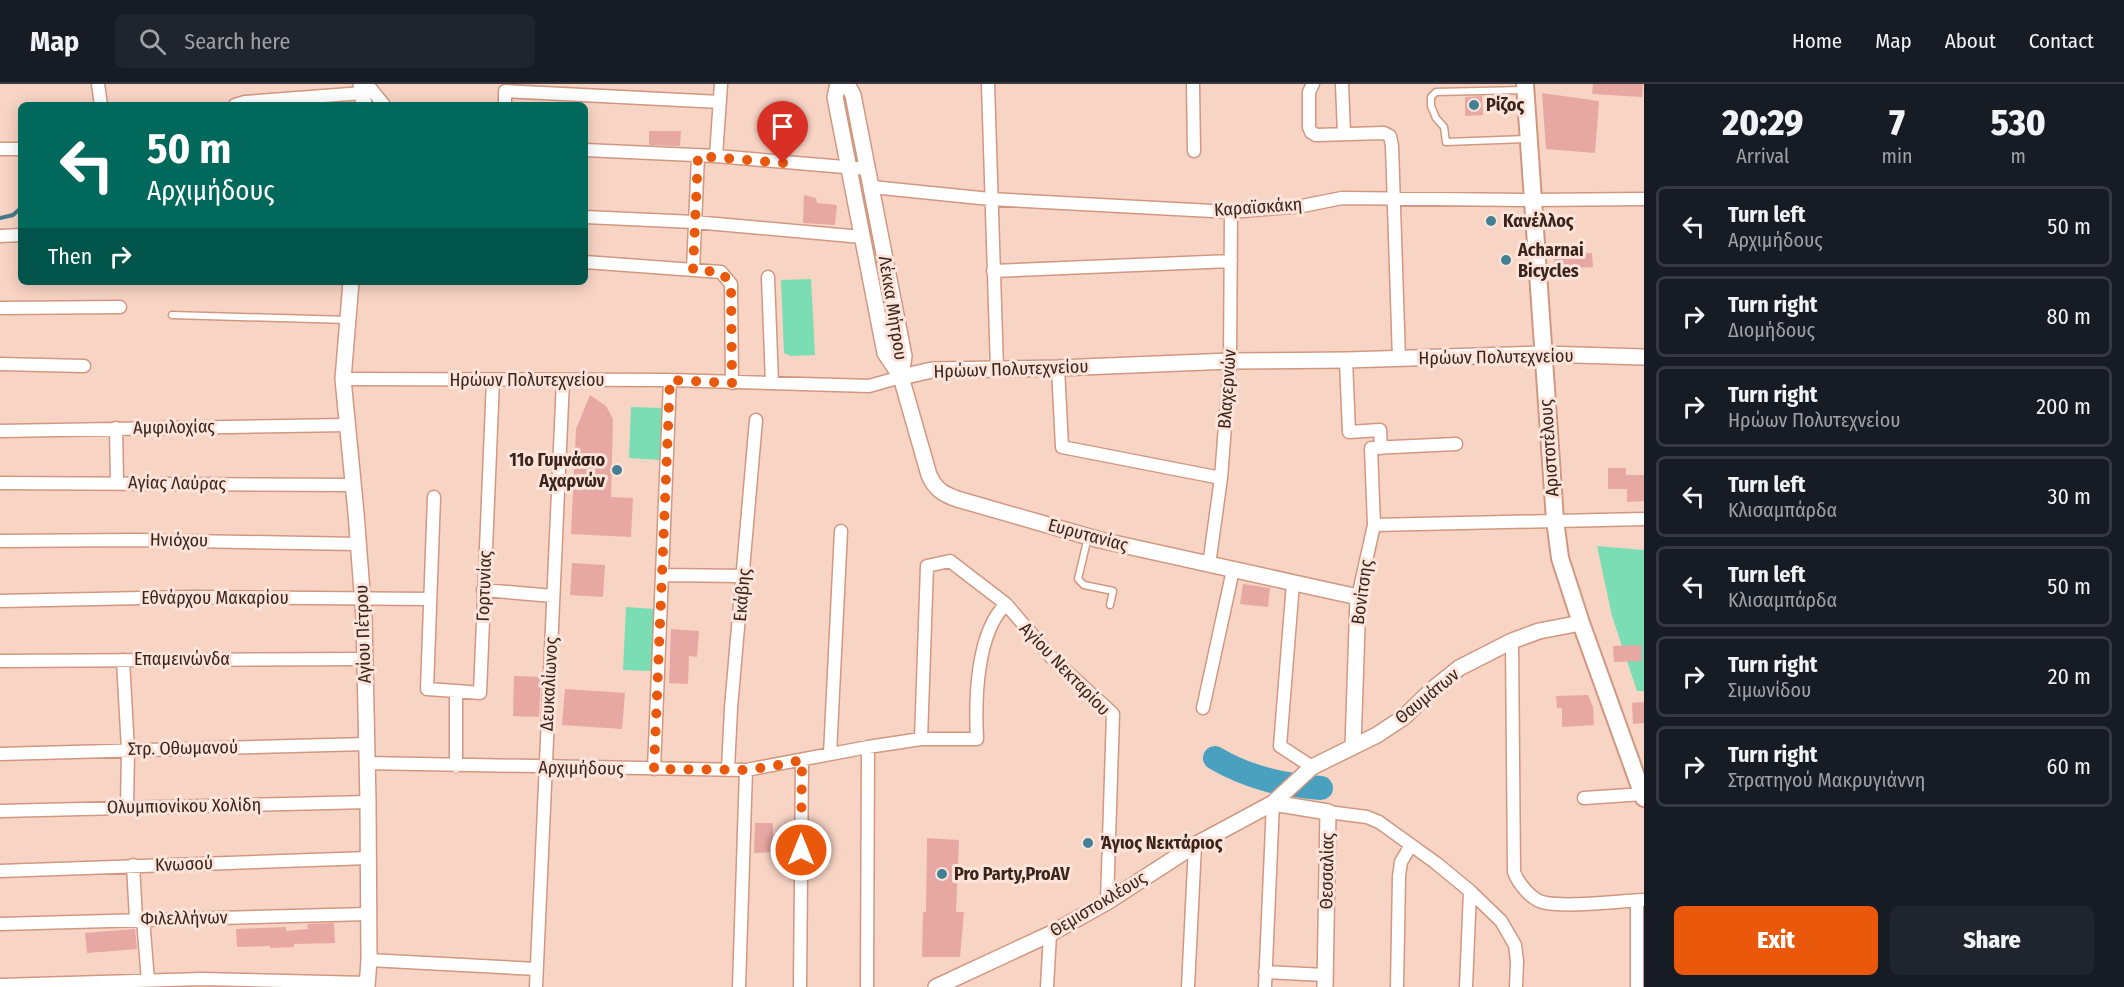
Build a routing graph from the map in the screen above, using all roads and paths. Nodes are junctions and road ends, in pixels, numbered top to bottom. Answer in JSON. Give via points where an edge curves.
{"nodes":[{"id":1,"x":98,"y":84,"type":"edge"},
{"id":2,"x":722,"y":84,"type":"edge"},
{"id":3,"x":838,"y":84,"type":"edge"},
{"id":4,"x":847,"y":84,"type":"edge"},
{"id":5,"x":988,"y":84,"type":"edge"},
{"id":6,"x":1193,"y":84,"type":"edge"},
{"id":7,"x":1313,"y":84,"type":"edge"},
{"id":8,"x":1342,"y":84,"type":"edge"},
{"id":9,"x":1525,"y":87,"type":"edge"},
{"id":10,"x":505,"y":88,"type":"edge"},
{"id":11,"x":363,"y":92,"type":"edge"},
{"id":12,"x":101,"y":102,"type":"edge"},
{"id":13,"x":245,"y":102,"type":"edge"},
{"id":14,"x":379,"y":102,"type":"edge"},
{"id":15,"x":720,"y":102,"type":"junction"},
{"id":16,"x":1344,"y":134,"type":"junction"},
{"id":17,"x":1528,"y":139,"type":"junction"},
{"id":18,"x":0,"y":149,"type":"edge"},
{"id":19,"x":18,"y":149,"type":"edge"},
{"id":20,"x":588,"y":150,"type":"edge"},
{"id":21,"x":1194,"y":151,"type":"dead end"},
{"id":22,"x":698,"y":156,"type":"junction"},
{"id":23,"x":716,"y":156,"type":"junction"},
{"id":24,"x":849,"y":169,"type":"junction"},
{"id":25,"x":868,"y":169,"type":"junction"},
{"id":26,"x":872,"y":187,"type":"junction"},
{"id":27,"x":1395,"y":197,"type":"junction"},
{"id":28,"x":990,"y":199,"type":"junction"},
{"id":29,"x":1644,"y":199,"type":"edge"},
{"id":30,"x":1532,"y":200,"type":"junction"},
{"id":31,"x":1231,"y":212,"type":"junction"},
{"id":32,"x":588,"y":217,"type":"edge"},
{"id":33,"x":694,"y":222,"type":"junction"},
{"id":34,"x":18,"y":235,"type":"edge"},
{"id":35,"x":0,"y":236,"type":"edge"},
{"id":36,"x":862,"y":237,"type":"junction"},
{"id":37,"x":1231,"y":261,"type":"junction"},
{"id":38,"x":588,"y":262,"type":"edge"},
{"id":39,"x":693,"y":270,"type":"junction"},
{"id":40,"x":993,"y":271,"type":"junction"},
{"id":41,"x":768,"y":277,"type":"dead end"},
{"id":42,"x":351,"y":285,"type":"edge"},
{"id":43,"x":120,"y":307,"type":"dead end"},
{"id":44,"x":0,"y":308,"type":"edge"},
{"id":45,"x":172,"y":315,"type":"dead end"},
{"id":46,"x":349,"y":320,"type":"junction"},
{"id":47,"x":1542,"y":354,"type":"junction"},
{"id":48,"x":1644,"y":357,"type":"edge"},
{"id":49,"x":1400,"y":359,"type":"junction"},
{"id":50,"x":1346,"y":360,"type":"junction"},
{"id":51,"x":1230,"y":361,"type":"junction"},
{"id":52,"x":0,"y":364,"type":"edge"},
{"id":53,"x":84,"y":366,"type":"dead end"},
{"id":54,"x":1058,"y":368,"type":"junction"},
{"id":55,"x":997,"y":369,"type":"junction"},
{"id":56,"x":901,"y":377,"type":"junction"},
{"id":57,"x":343,"y":379,"type":"junction"},
{"id":58,"x":493,"y":380,"type":"junction"},
{"id":59,"x":563,"y":380,"type":"junction"},
{"id":60,"x":670,"y":380,"type":"junction"},
{"id":61,"x":732,"y":383,"type":"junction"},
{"id":62,"x":772,"y":383,"type":"junction"},
{"id":63,"x":756,"y":420,"type":"dead end"},
{"id":64,"x":347,"y":424,"type":"junction"},
{"id":65,"x":116,"y":428,"type":"junction"},
{"id":66,"x":0,"y":430,"type":"edge"},
{"id":67,"x":1456,"y":444,"type":"dead end"},
{"id":68,"x":1381,"y":448,"type":"junction"},
{"id":69,"x":1221,"y":478,"type":"junction"},
{"id":70,"x":117,"y":482,"type":"junction"},
{"id":71,"x":0,"y":483,"type":"edge"},
{"id":72,"x":354,"y":485,"type":"junction"},
{"id":73,"x":434,"y":497,"type":"dead end"},
{"id":74,"x":1644,"y":519,"type":"edge"},
{"id":75,"x":1555,"y":520,"type":"junction"},
{"id":76,"x":1374,"y":525,"type":"junction"},
{"id":77,"x":841,"y":531,"type":"dead end"},
{"id":78,"x":1088,"y":536,"type":"junction"},
{"id":79,"x":0,"y":541,"type":"edge"},
{"id":80,"x":359,"y":543,"type":"junction"},
{"id":81,"x":1209,"y":565,"type":"junction"},
{"id":82,"x":1233,"y":570,"type":"junction"},
{"id":83,"x":662,"y":574,"type":"junction"},
{"id":84,"x":744,"y":576,"type":"junction"},
{"id":85,"x":1293,"y":583,"type":"junction"},
{"id":86,"x":483,"y":590,"type":"junction"},
{"id":87,"x":553,"y":596,"type":"junction"},
{"id":88,"x":1358,"y":597,"type":"junction"},
{"id":89,"x":363,"y":598,"type":"junction"},
{"id":90,"x":430,"y":599,"type":"junction"},
{"id":91,"x":0,"y":601,"type":"edge"},
{"id":92,"x":1006,"y":604,"type":"junction"},
{"id":93,"x":1110,"y":605,"type":"dead end"},
{"id":94,"x":1581,"y":623,"type":"junction"},
{"id":95,"x":1512,"y":641,"type":"junction"},
{"id":96,"x":365,"y":659,"type":"junction"},
{"id":97,"x":123,"y":660,"type":"junction"},
{"id":98,"x":0,"y":661,"type":"edge"},
{"id":99,"x":456,"y":691,"type":"junction"},
{"id":100,"x":1203,"y":708,"type":"dead end"},
{"id":101,"x":921,"y":739,"type":"junction"},
{"id":102,"x":367,"y":744,"type":"junction"},
{"id":103,"x":1353,"y":746,"type":"junction"},
{"id":104,"x":868,"y":747,"type":"junction"},
{"id":105,"x":128,"y":750,"type":"junction"},
{"id":106,"x":0,"y":754,"type":"edge"},
{"id":107,"x":830,"y":754,"type":"junction"},
{"id":108,"x":802,"y":760,"type":"junction"},
{"id":109,"x":366,"y":763,"type":"junction"},
{"id":110,"x":456,"y":766,"type":"junction"},
{"id":111,"x":546,"y":767,"type":"junction"},
{"id":112,"x":654,"y":769,"type":"junction"},
{"id":113,"x":728,"y":770,"type":"junction"},
{"id":114,"x":746,"y":770,"type":"junction"},
{"id":115,"x":1307,"y":771,"type":"junction"},
{"id":116,"x":1285,"y":791,"type":"joint"},
{"id":117,"x":1643,"y":796,"type":"edge"},
{"id":118,"x":1584,"y":798,"type":"dead end"},
{"id":119,"x":368,"y":802,"type":"junction"},
{"id":120,"x":1273,"y":803,"type":"junction"},
{"id":121,"x":127,"y":807,"type":"junction"},
{"id":122,"x":0,"y":811,"type":"edge"},
{"id":123,"x":1328,"y":812,"type":"junction"},
{"id":124,"x":1195,"y":845,"type":"junction"},
{"id":125,"x":1411,"y":845,"type":"junction"},
{"id":126,"x":369,"y":858,"type":"junction"},
{"id":127,"x":133,"y":865,"type":"junction"},
{"id":128,"x":0,"y":871,"type":"edge"},
{"id":129,"x":1470,"y":891,"type":"junction"},
{"id":130,"x":1640,"y":900,"type":"edge"},
{"id":131,"x":1107,"y":902,"type":"junction"},
{"id":132,"x":368,"y":914,"type":"junction"},
{"id":133,"x":140,"y":919,"type":"junction"},
{"id":134,"x":0,"y":924,"type":"edge"},
{"id":135,"x":1050,"y":934,"type":"junction"},
{"id":136,"x":369,"y":960,"type":"junction"},
{"id":137,"x":536,"y":969,"type":"junction"},
{"id":138,"x":1265,"y":972,"type":"junction"},
{"id":139,"x":148,"y":981,"type":"junction"},
{"id":140,"x":1324,"y":981,"type":"edge"},
{"id":141,"x":957,"y":982,"type":"edge"},
{"id":142,"x":202,"y":983,"type":"edge"},
{"id":143,"x":0,"y":985,"type":"edge"},
{"id":144,"x":367,"y":985,"type":"edge"},
{"id":145,"x":536,"y":987,"type":"edge"},
{"id":146,"x":739,"y":987,"type":"edge"},
{"id":147,"x":800,"y":987,"type":"edge"},
{"id":148,"x":867,"y":987,"type":"edge"},
{"id":149,"x":936,"y":987,"type":"edge"},
{"id":150,"x":1047,"y":987,"type":"edge"},
{"id":151,"x":1188,"y":987,"type":"edge"},
{"id":152,"x":1265,"y":987,"type":"edge"},
{"id":153,"x":1397,"y":987,"type":"edge"},
{"id":154,"x":1466,"y":987,"type":"edge"},
{"id":155,"x":1516,"y":987,"type":"edge"},
{"id":156,"x":1636,"y":987,"type":"edge"}],
"edges":[{"from":1,"to":12,"type":"street"},
{"from":2,"to":15,"type":"street"},
{"from":3,"to":24,"type":"street","name":"Λέκκα Μήτρου","via":[[835,97]]},
{"from":4,"to":25,"type":"street","name":"Λέκκα Μήτρου","via":[[853,95]]},
{"from":5,"to":28,"type":"street"},
{"from":6,"to":21,"type":"street"},
{"from":7,"to":16,"type":"street","via":[[1309,92],[1311,132]]},
{"from":8,"to":16,"type":"street"},
{"from":9,"to":17,"type":"main road","name":"Αριστοτέλους"},
{"from":9,"to":17,"type":"lane","via":[[1436,92],[1431,97],[1431,106],[1444,127],[1446,142]]},
{"from":10,"to":15,"type":"street"},
{"from":11,"to":13,"type":"street"},
{"from":11,"to":14,"type":"street"},
{"from":15,"to":23,"type":"street"},
{"from":16,"to":27,"type":"street","via":[[1390,136]]},
{"from":17,"to":30,"type":"main road","name":"Αριστοτέλους"},
{"from":18,"to":19,"type":"street"},
{"from":20,"to":22,"type":"street"},
{"from":22,"to":23,"type":"street"},
{"from":22,"to":33,"type":"street"},
{"from":23,"to":24,"type":"street"},
{"from":24,"to":25,"type":"street"},
{"from":24,"to":36,"type":"street","name":"Λέκκα Μήτρου"},
{"from":25,"to":26,"type":"street","name":"Λέκκα Μήτρου"},
{"from":26,"to":28,"type":"street","name":"Καραϊσκάκη"},
{"from":26,"to":56,"type":"street","name":"Λέκκα Μήτρου","via":[[904,356]]},
{"from":27,"to":30,"type":"street","name":"Καραϊσκάκη"},
{"from":27,"to":31,"type":"street","name":"Καραϊσκάκη","via":[[1342,198]]},
{"from":27,"to":49,"type":"street"},
{"from":28,"to":31,"type":"street","name":"Καραϊσκάκη"},
{"from":28,"to":40,"type":"street"},
{"from":29,"to":30,"type":"street","name":"Καραϊσκάκη"},
{"from":30,"to":47,"type":"main road","name":"Αριστοτέλους"},
{"from":31,"to":37,"type":"street","name":"Βλαχερνών"},
{"from":32,"to":33,"type":"street"},
{"from":33,"to":36,"type":"street"},
{"from":33,"to":39,"type":"street"},
{"from":34,"to":35,"type":"street"},
{"from":36,"to":56,"type":"street","name":"Λέκκα Μήτρου","via":[[885,353]]},
{"from":37,"to":40,"type":"street"},
{"from":37,"to":51,"type":"street","name":"Βλαχερνών"},
{"from":38,"to":39,"type":"street"},
{"from":39,"to":61,"type":"street","via":[[721,272],[731,284]]},
{"from":40,"to":55,"type":"street"},
{"from":41,"to":62,"type":"street"},
{"from":42,"to":46,"type":"street","name":"Αγίου Πέτρου"},
{"from":43,"to":44,"type":"street"},
{"from":45,"to":46,"type":"lane"},
{"from":46,"to":57,"type":"street","name":"Αγίου Πέτρου"},
{"from":47,"to":48,"type":"street","name":"Ηρώων Πολυτεχνείου"},
{"from":47,"to":49,"type":"street","name":"Ηρώων Πολυτεχνείου"},
{"from":47,"to":75,"type":"main road","name":"Αριστοτέλους"},
{"from":49,"to":50,"type":"street","name":"Ηρώων Πολυτεχνείου"},
{"from":50,"to":51,"type":"street","name":"Ηρώων Πολυτεχνείου"},
{"from":50,"to":68,"type":"street","via":[[1348,432],[1380,430]]},
{"from":51,"to":54,"type":"street","name":"Ηρώων Πολυτεχνείου"},
{"from":51,"to":69,"type":"street","name":"Βλαχερνών"},
{"from":52,"to":53,"type":"street"},
{"from":54,"to":55,"type":"street","name":"Ηρώων Πολυτεχνείου"},
{"from":54,"to":69,"type":"street","via":[[1062,447]]},
{"from":55,"to":56,"type":"street","name":"Ηρώων Πολυτεχνείου","via":[[932,370]]},
{"from":56,"to":62,"type":"street","name":"Ηρώων Πολυτεχνείου","via":[[868,386]]},
{"from":56,"to":78,"type":"street","name":"Ευρυτανίας","via":[[929,475],[941,492]]},
{"from":57,"to":58,"type":"street","name":"Ηρώων Πολυτεχνείου"},
{"from":57,"to":64,"type":"street","name":"Αγίου Πέτρου"},
{"from":58,"to":59,"type":"street","name":"Ηρώων Πολυτεχνείου"},
{"from":58,"to":86,"type":"street","name":"Γορτυνίας"},
{"from":59,"to":60,"type":"street","name":"Ηρώων Πολυτεχνείου"},
{"from":59,"to":87,"type":"street","name":"Δευκαλίωνος"},
{"from":60,"to":61,"type":"street","name":"Ηρώων Πολυτεχνείου"},
{"from":60,"to":83,"type":"street"},
{"from":61,"to":62,"type":"street","name":"Ηρώων Πολυτεχνείου"},
{"from":63,"to":84,"type":"street","name":"Εκάβης"},
{"from":64,"to":65,"type":"street","name":"Αμφιλοχίας"},
{"from":64,"to":72,"type":"street","name":"Αγίου Πέτρου"},
{"from":65,"to":66,"type":"street","name":"Αμφιλοχίας"},
{"from":65,"to":70,"type":"street"},
{"from":67,"to":68,"type":"street"},
{"from":68,"to":76,"type":"street","name":"Βονίτσης","via":[[1371,448]]},
{"from":69,"to":81,"type":"street","name":"Βλαχερνών"},
{"from":70,"to":71,"type":"street","name":"Αγίας Λαύρας"},
{"from":70,"to":72,"type":"street","name":"Αγίας Λαύρας"},
{"from":72,"to":80,"type":"street","name":"Αγίου Πέτρου"},
{"from":73,"to":90,"type":"street"},
{"from":74,"to":75,"type":"street"},
{"from":75,"to":76,"type":"street"},
{"from":75,"to":94,"type":"main road","name":"Αριστοτέλους","via":[[1560,558]]},
{"from":76,"to":88,"type":"street","name":"Βονίτσης"},
{"from":77,"to":107,"type":"street"},
{"from":78,"to":81,"type":"street","name":"Ευρυτανίας"},
{"from":78,"to":93,"type":"lane","via":[[1078,579],[1084,585],[1113,591]]},
{"from":79,"to":80,"type":"street","name":"Ηνιόχου"},
{"from":80,"to":89,"type":"street","name":"Αγίου Πέτρου"},
{"from":81,"to":82,"type":"street","name":"Ευρυτανίας"},
{"from":82,"to":85,"type":"street","name":"Ευρυτανίας"},
{"from":82,"to":100,"type":"street"},
{"from":83,"to":84,"type":"street"},
{"from":83,"to":112,"type":"street"},
{"from":84,"to":113,"type":"street","name":"Εκάβης"},
{"from":85,"to":88,"type":"street","name":"Ευρυτανίας"},
{"from":85,"to":115,"type":"street","via":[[1280,746]]},
{"from":86,"to":87,"type":"street"},
{"from":86,"to":99,"type":"street","name":"Γορτυνίας","via":[[480,693]]},
{"from":87,"to":111,"type":"street","name":"Δευκαλίωνος"},
{"from":88,"to":103,"type":"street","name":"Βονίτσης"},
{"from":89,"to":90,"type":"street","name":"Εθνάρχου Μακαρίου"},
{"from":89,"to":91,"type":"street","name":"Εθνάρχου Μακαρίου"},
{"from":89,"to":96,"type":"street","name":"Αγίου Πέτρου"},
{"from":90,"to":99,"type":"street","via":[[427,689]]},
{"from":92,"to":101,"type":"street","name":"Αρχιμήδους","via":[[1000,610],[980,663],[977,739]]},
{"from":92,"to":101,"type":"street","name":"Αγίου Νεκταρίου","via":[[950,561],[927,566]]},
{"from":92,"to":131,"type":"street","name":"Αγίου Νεκταρίου","via":[[1052,658],[1113,714]]},
{"from":94,"to":95,"type":"street","name":"Θαυμάτων"},
{"from":94,"to":117,"type":"main road","name":"Αριστοτέλους"},
{"from":95,"to":103,"type":"street","name":"Θαυμάτων","via":[[1459,668],[1404,717]]},
{"from":95,"to":130,"type":"street","via":[[1518,882],[1539,902]]},
{"from":96,"to":97,"type":"street","name":"Επαμεινώνδα"},
{"from":96,"to":102,"type":"street","name":"Αγίου Πέτρου"},
{"from":97,"to":98,"type":"street","name":"Επαμεινώνδα"},
{"from":97,"to":105,"type":"street"},
{"from":99,"to":110,"type":"street"},
{"from":101,"to":104,"type":"street","name":"Αρχιμήδους"},
{"from":102,"to":105,"type":"street","name":"Στρ. Οθωμανού"},
{"from":102,"to":109,"type":"street","name":"Αγίου Πέτρου"},
{"from":103,"to":115,"type":"street","name":"Θαυμάτων"},
{"from":104,"to":107,"type":"street","name":"Αρχιμήδους"},
{"from":104,"to":148,"type":"street"},
{"from":105,"to":106,"type":"street","name":"Στρ. Οθωμανού"},
{"from":105,"to":121,"type":"street"},
{"from":107,"to":108,"type":"street","name":"Αρχιμήδους"},
{"from":108,"to":114,"type":"street","name":"Αρχιμήδους"},
{"from":108,"to":147,"type":"street"},
{"from":109,"to":110,"type":"street","name":"Αρχιμήδους"},
{"from":109,"to":119,"type":"street","name":"Αγίου Πέτρου"},
{"from":110,"to":111,"type":"street","name":"Αρχιμήδους"},
{"from":111,"to":112,"type":"street","name":"Αρχιμήδους"},
{"from":111,"to":137,"type":"street","name":"Δευκαλίωνος"},
{"from":112,"to":113,"type":"street","name":"Αρχιμήδους"},
{"from":113,"to":114,"type":"street","name":"Αρχιμήδους"},
{"from":114,"to":146,"type":"street"},
{"from":115,"to":116,"type":"street","name":"Θαυμάτων"},
{"from":116,"to":120,"type":"street","name":"Θεμιστοκλέους"},
{"from":117,"to":118,"type":"street"},
{"from":119,"to":121,"type":"street","name":"Ολυμπιονίκου Χολίδη"},
{"from":119,"to":126,"type":"street","name":"Αγίου Πέτρου"},
{"from":120,"to":123,"type":"street","name":"Θεσσαλίας"},
{"from":120,"to":124,"type":"street","name":"Θεμιστοκλέους"},
{"from":120,"to":138,"type":"street"},
{"from":121,"to":122,"type":"street","name":"Ολυμπιονίκου Χολίδη"},
{"from":123,"to":125,"type":"street","via":[[1367,817]]},
{"from":123,"to":140,"type":"street","name":"Θεσσαλίας"},
{"from":124,"to":131,"type":"street","name":"Θεμιστοκλέους"},
{"from":124,"to":151,"type":"street"},
{"from":125,"to":129,"type":"street"},
{"from":125,"to":153,"type":"street","via":[[1401,862],[1399,876]]},
{"from":126,"to":127,"type":"street","name":"Κνωσού"},
{"from":126,"to":132,"type":"street","name":"Αγίου Πέτρου"},
{"from":127,"to":128,"type":"street","name":"Κνωσού"},
{"from":127,"to":133,"type":"street"},
{"from":129,"to":154,"type":"street"},
{"from":129,"to":155,"type":"street","via":[[1501,921],[1515,945]]},
{"from":130,"to":156,"type":"street"},
{"from":131,"to":135,"type":"street","name":"Θεμιστοκλέους"},
{"from":132,"to":133,"type":"street","name":"Φιλελλήνων"},
{"from":132,"to":136,"type":"street","name":"Αγίου Πέτρου"},
{"from":133,"to":134,"type":"street","name":"Φιλελλήνων"},
{"from":133,"to":139,"type":"street"},
{"from":135,"to":141,"type":"street","name":"Θεμιστοκλέους"},
{"from":135,"to":150,"type":"street"},
{"from":136,"to":137,"type":"street"},
{"from":136,"to":144,"type":"street","name":"Αγίου Πέτρου"},
{"from":137,"to":145,"type":"street","name":"Δευκαλίωνος"},
{"from":138,"to":140,"type":"street"},
{"from":138,"to":152,"type":"street"},
{"from":139,"to":142,"type":"street"},
{"from":139,"to":143,"type":"street"},
{"from":141,"to":149,"type":"street","name":"Θεμιστοκλέους"},
{"from":142,"to":144,"type":"street"}]}
